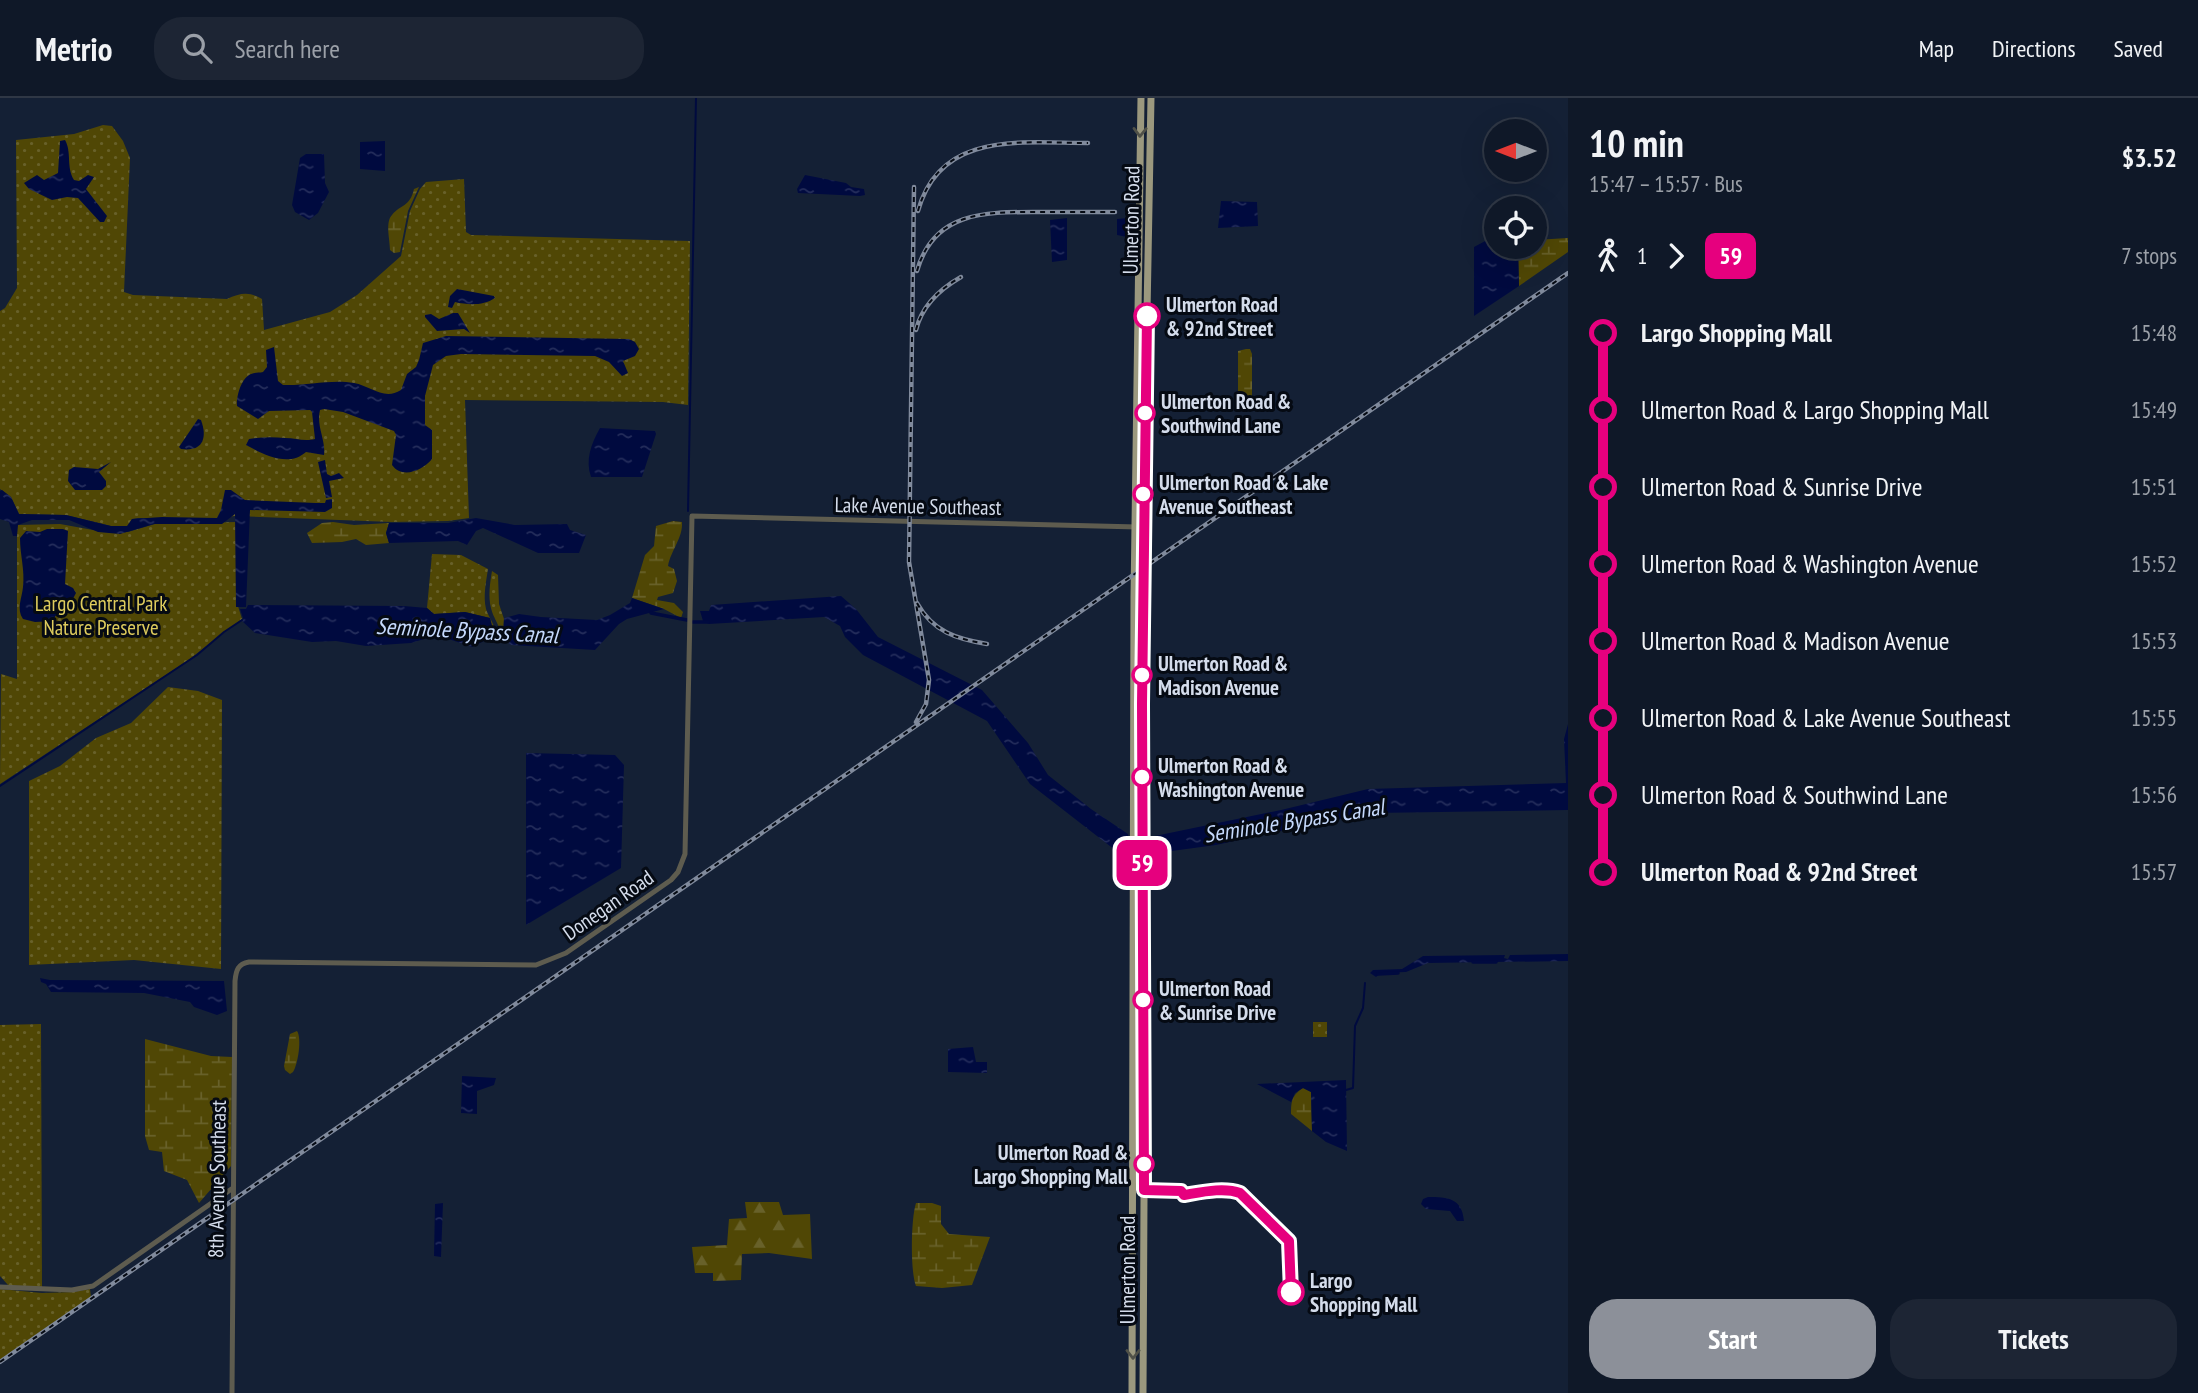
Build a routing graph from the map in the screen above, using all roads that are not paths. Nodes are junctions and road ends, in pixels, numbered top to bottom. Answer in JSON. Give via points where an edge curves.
{"nodes":[{"id":1,"x":1141,"y":98,"type":"edge"},
{"id":2,"x":1151,"y":98,"type":"edge"},
{"id":3,"x":1140,"y":187,"type":"junction"},
{"id":4,"x":1149,"y":212,"type":"junction"},
{"id":5,"x":1139,"y":213,"type":"junction"},
{"id":6,"x":1148,"y":265,"type":"junction"},
{"id":7,"x":1138,"y":282,"type":"junction"},
{"id":8,"x":1146,"y":336,"type":"junction"},
{"id":9,"x":1137,"y":382,"type":"junction"},
{"id":10,"x":1144,"y":447,"type":"junction"},
{"id":11,"x":692,"y":516,"type":"joint"},
{"id":12,"x":1139,"y":527,"type":"junction"},
{"id":13,"x":239,"y":966,"type":"joint"},
{"id":14,"x":233,"y":1188,"type":"junction"},
{"id":15,"x":1,"y":1279,"type":"edge"},
{"id":16,"x":3,"y":1287,"type":"edge"},
{"id":17,"x":232,"y":1393,"type":"edge"},
{"id":18,"x":1132,"y":1393,"type":"edge"},
{"id":19,"x":1143,"y":1393,"type":"edge"}],
"edges":[{"from":1,"to":3,"type":"main road","name":"Ulmerton Road","one_way":true},
{"from":2,"to":4,"type":"main road","name":"Ulmerton Road"},
{"from":3,"to":4,"type":"main road"},
{"from":3,"to":5,"type":"main road","name":"Ulmerton Road"},
{"from":4,"to":6,"type":"main road","name":"Ulmerton Road"},
{"from":5,"to":6,"type":"main road"},
{"from":5,"to":7,"type":"main road","name":"Ulmerton Road"},
{"from":6,"to":8,"type":"main road","name":"Ulmerton Road"},
{"from":7,"to":8,"type":"main road","via":[[1143,290]]},
{"from":7,"to":9,"type":"main road","name":"Ulmerton Road"},
{"from":8,"to":10,"type":"main road","name":"Ulmerton Road"},
{"from":9,"to":10,"type":"main road"},
{"from":9,"to":12,"type":"main road","name":"Ulmerton Road"},
{"from":10,"to":12,"type":"main road","name":"Ulmerton Road"},
{"from":11,"to":12,"type":"street","name":"Lake Avenue Southeast"},
{"from":11,"to":13,"type":"street","name":"Donegan Road","via":[[685,854],[671,880],[566,953],[536,965],[249,962]]},
{"from":12,"to":18,"type":"main road","name":"Ulmerton Road","one_way":true},
{"from":12,"to":19,"type":"main road","name":"Ulmerton Road"},
{"from":13,"to":14,"type":"street","name":"8th Avenue Southeast","via":[[235,981]]},
{"from":14,"to":16,"type":"street","via":[[93,1286],[72,1290]]},
{"from":14,"to":17,"type":"street","name":"8th Avenue Southeast"},
{"from":15,"to":16,"type":"street"}]}
